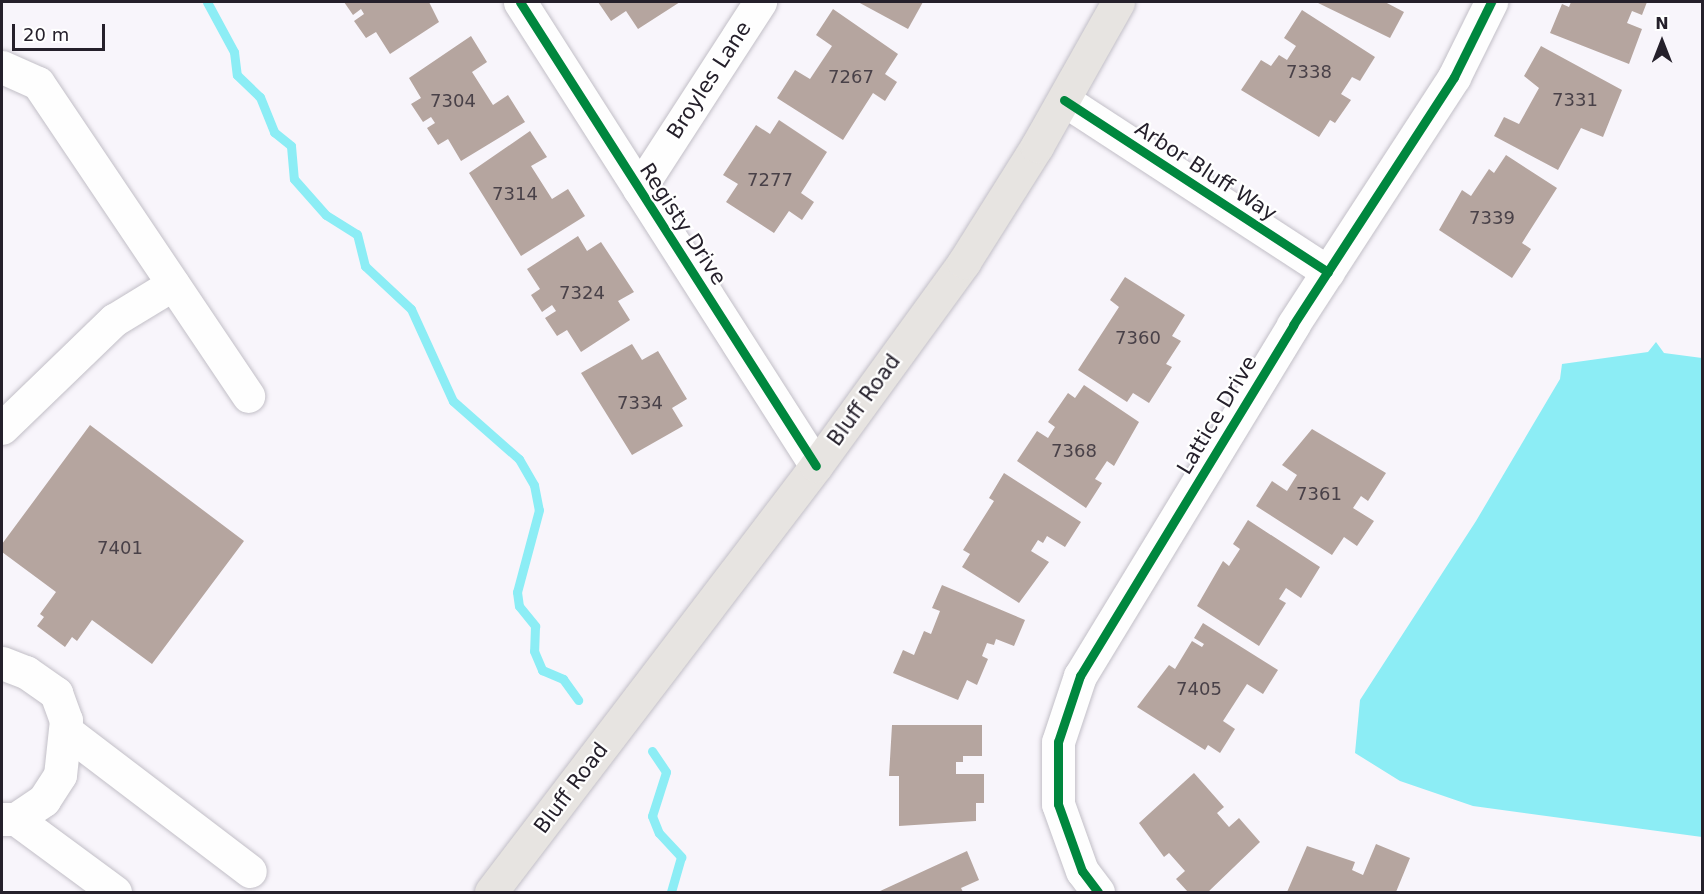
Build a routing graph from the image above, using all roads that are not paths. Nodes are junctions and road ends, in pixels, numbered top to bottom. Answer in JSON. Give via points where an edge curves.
{"nodes":[{"id":1,"x":520,"y":2,"type":"edge"},
{"id":2,"x":760,"y":2,"type":"edge"},
{"id":3,"x":1118,"y":2,"type":"edge"},
{"id":4,"x":1491,"y":2,"type":"edge"},
{"id":5,"x":2,"y":67,"type":"edge"},
{"id":6,"x":1064,"y":100,"type":"junction"},
{"id":7,"x":639,"y":189,"type":"junction"},
{"id":8,"x":1328,"y":272,"type":"junction"},
{"id":9,"x":173,"y":284,"type":"junction"},
{"id":10,"x":248,"y":396,"type":"dead end"},
{"id":11,"x":2,"y":428,"type":"edge"},
{"id":12,"x":816,"y":466,"type":"junction"},
{"id":13,"x":2,"y":663,"type":"edge"},
{"id":14,"x":66,"y":731,"type":"junction"},
{"id":15,"x":9,"y":819,"type":"edge"},
{"id":16,"x":250,"y":871,"type":"dead end"},
{"id":17,"x":1090,"y":882,"type":"edge"},
{"id":18,"x":115,"y":892,"type":"edge"},
{"id":19,"x":491,"y":892,"type":"edge"}],
"edges":[{"from":1,"to":7,"type":"street","name":"Registy Drive"},
{"from":2,"to":7,"type":"street","name":"Broyles Lane"},
{"from":3,"to":6,"type":"main road","name":"Bluff Road"},
{"from":4,"to":8,"type":"street","name":"Lattice Drive","via":[[1454,77]]},
{"from":5,"to":9,"type":"street","via":[[38,84]]},
{"from":6,"to":8,"type":"street","name":"Arbor Bluff Way"},
{"from":6,"to":12,"type":"main road","name":"Bluff Road","via":[[964,262]]},
{"from":7,"to":12,"type":"street","name":"Registy Drive"},
{"from":8,"to":17,"type":"street","name":"Lattice Drive","via":[[1080,676],[1058,742],[1058,804]]},
{"from":9,"to":10,"type":"street"},
{"from":9,"to":11,"type":"street","via":[[114,320]]},
{"from":12,"to":19,"type":"main road","name":"Bluff Road"},
{"from":13,"to":14,"type":"street","via":[[26,672],[56,693]]},
{"from":14,"to":15,"type":"street","via":[[60,775],[44,800]]},
{"from":14,"to":16,"type":"street"},
{"from":15,"to":18,"type":"street"}]}
